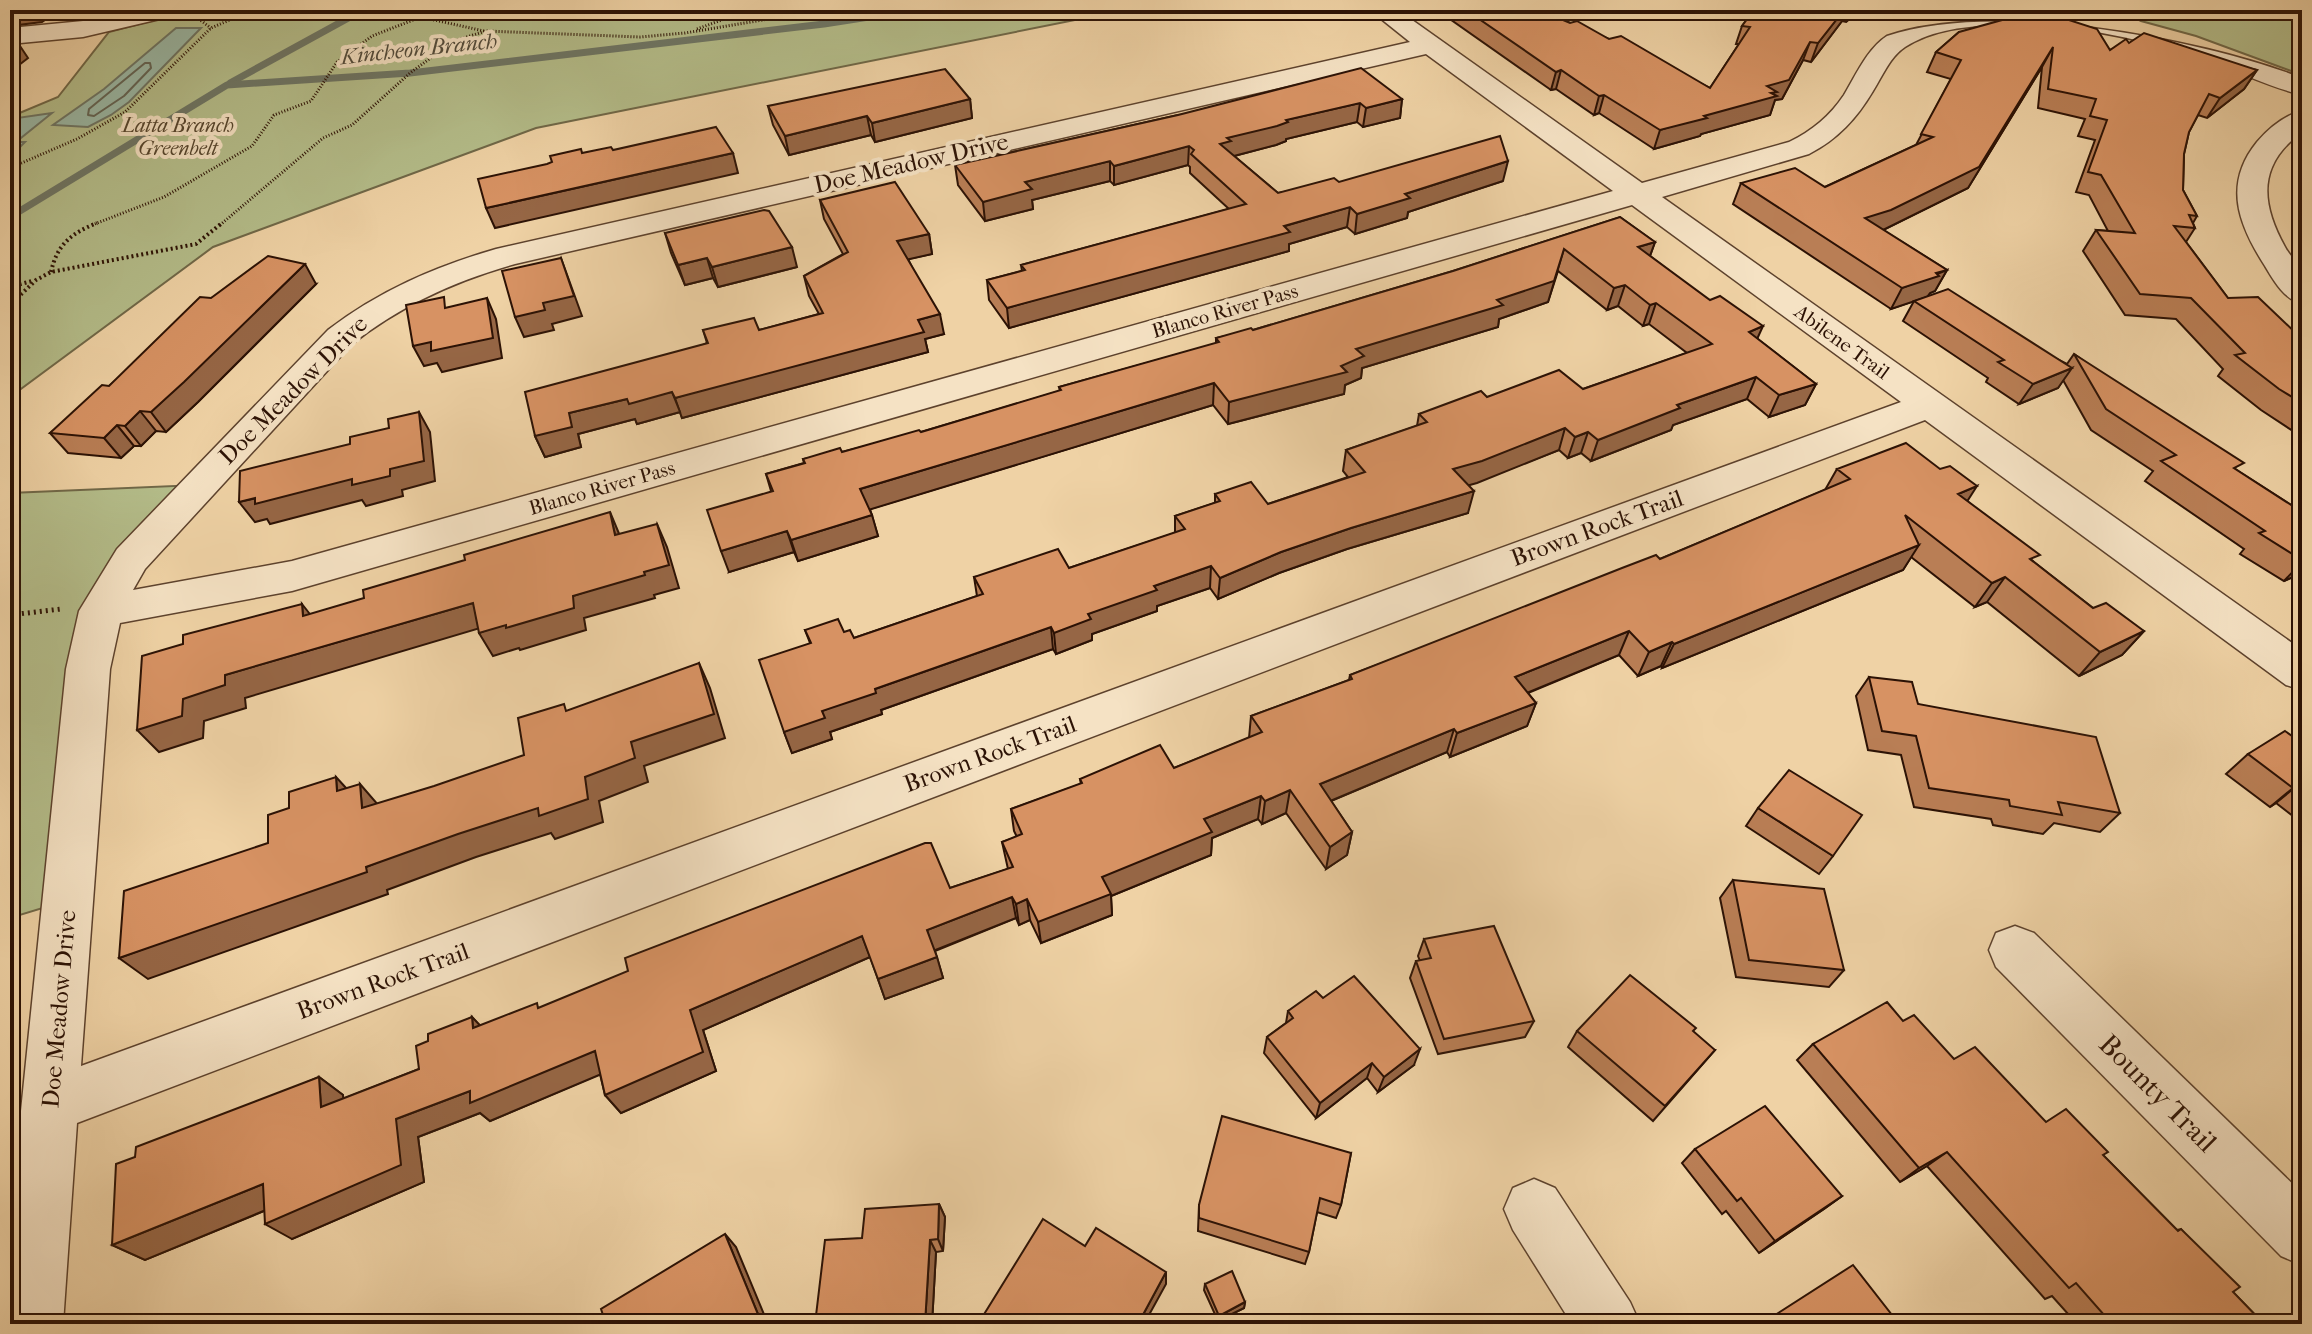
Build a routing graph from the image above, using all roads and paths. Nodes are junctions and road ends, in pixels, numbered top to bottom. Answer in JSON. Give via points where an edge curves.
{"nodes":[{"id":1,"x":168,"y":10,"type":"edge"},
{"id":2,"x":253,"y":10,"type":"edge"},
{"id":3,"x":430,"y":10,"type":"edge"},
{"id":4,"x":749,"y":10,"type":"edge"},
{"id":5,"x":785,"y":10,"type":"edge"},
{"id":6,"x":823,"y":10,"type":"edge"},
{"id":7,"x":876,"y":10,"type":"edge"},
{"id":8,"x":978,"y":10,"type":"edge"},
{"id":9,"x":1382,"y":10,"type":"edge"},
{"id":10,"x":421,"y":17,"type":"junction"},
{"id":11,"x":745,"y":24,"type":"junction"},
{"id":12,"x":486,"y":31,"type":"junction"},
{"id":13,"x":685,"y":33,"type":"junction"},
{"id":14,"x":10,"y":36,"type":"edge"},
{"id":15,"x":1430,"y":45,"type":"junction"},
{"id":16,"x":2302,"y":87,"type":"edge"},
{"id":17,"x":2302,"y":119,"type":"edge"},
{"id":18,"x":10,"y":168,"type":"edge"},
{"id":19,"x":1637,"y":194,"type":"junction"},
{"id":20,"x":2288,"y":259,"type":"edge"},
{"id":21,"x":51,"y":272,"type":"junction"},
{"id":22,"x":36,"y":280,"type":"junction"},
{"id":23,"x":10,"y":287,"type":"edge"},
{"id":24,"x":2302,"y":294,"type":"edge"},
{"id":25,"x":10,"y":305,"type":"edge"},
{"id":26,"x":1929,"y":405,"type":"junction"},
{"id":27,"x":53,"y":610,"type":"dead end"},
{"id":28,"x":100,"y":611,"type":"junction"},
{"id":29,"x":10,"y":615,"type":"edge"},
{"id":30,"x":2302,"y":673,"type":"edge"},
{"id":31,"x":2015,"y":950,"type":"dead end"},
{"id":32,"x":51,"y":1105,"type":"junction"},
{"id":33,"x":1534,"y":1209,"type":"dead end"},
{"id":34,"x":2302,"y":1235,"type":"edge"},
{"id":35,"x":31,"y":1324,"type":"edge"},
{"id":36,"x":1608,"y":1324,"type":"edge"}],
"edges":[{"from":1,"to":14,"type":"street","via":[[83,29]]},
{"from":2,"to":18,"type":"path","via":[[211,28],[125,112]]},
{"from":3,"to":10,"type":"path"},
{"from":4,"to":13,"type":"path"},
{"from":5,"to":11,"type":"path"},
{"from":6,"to":11,"type":"path"},
{"from":7,"to":8,"type":"path","via":[[933,16]]},
{"from":9,"to":15,"type":"street","name":"Abilene Trail"},
{"from":10,"to":12,"type":"path"},
{"from":10,"to":21,"type":"path","via":[[372,36],[337,62],[311,101],[274,115],[252,146],[164,197],[71,234],[54,257]]},
{"from":11,"to":13,"type":"path"},
{"from":12,"to":13,"type":"path","via":[[640,37]]},
{"from":12,"to":21,"type":"path","via":[[454,41],[410,73],[352,125],[323,138],[196,244]]},
{"from":15,"to":19,"type":"street","name":"Abilene Trail"},
{"from":15,"to":28,"type":"street","name":"Doe Meadow Drive","via":[[507,256],[416,287],[340,337],[131,559]]},
{"from":16,"to":19,"type":"street","name":"Blanco River Pass","via":[[2201,49],[2123,29],[2038,17],[1952,22],[1893,43],[1839,123],[1815,141]]},
{"from":17,"to":20,"type":"street","via":[[2268,143],[2255,167],[2252,196],[2262,236]]},
{"from":19,"to":26,"type":"street","name":"Abilene Trail"},
{"from":19,"to":28,"type":"street","name":"Blanco River Pass","via":[[292,576]]},
{"from":20,"to":24,"type":"street"},
{"from":21,"to":22,"type":"path"},
{"from":22,"to":23,"type":"path"},
{"from":22,"to":25,"type":"path"},
{"from":26,"to":30,"type":"street","name":"Abilene Trail"},
{"from":26,"to":32,"type":"street","name":"Brown Rock Trail"},
{"from":27,"to":29,"type":"path"},
{"from":28,"to":32,"type":"street","name":"Doe Meadow Drive","via":[[88,669]]},
{"from":31,"to":34,"type":"street","name":"Bounty Trail"},
{"from":32,"to":35,"type":"street","name":"Doe Meadow Drive"},
{"from":33,"to":36,"type":"street"}]}
